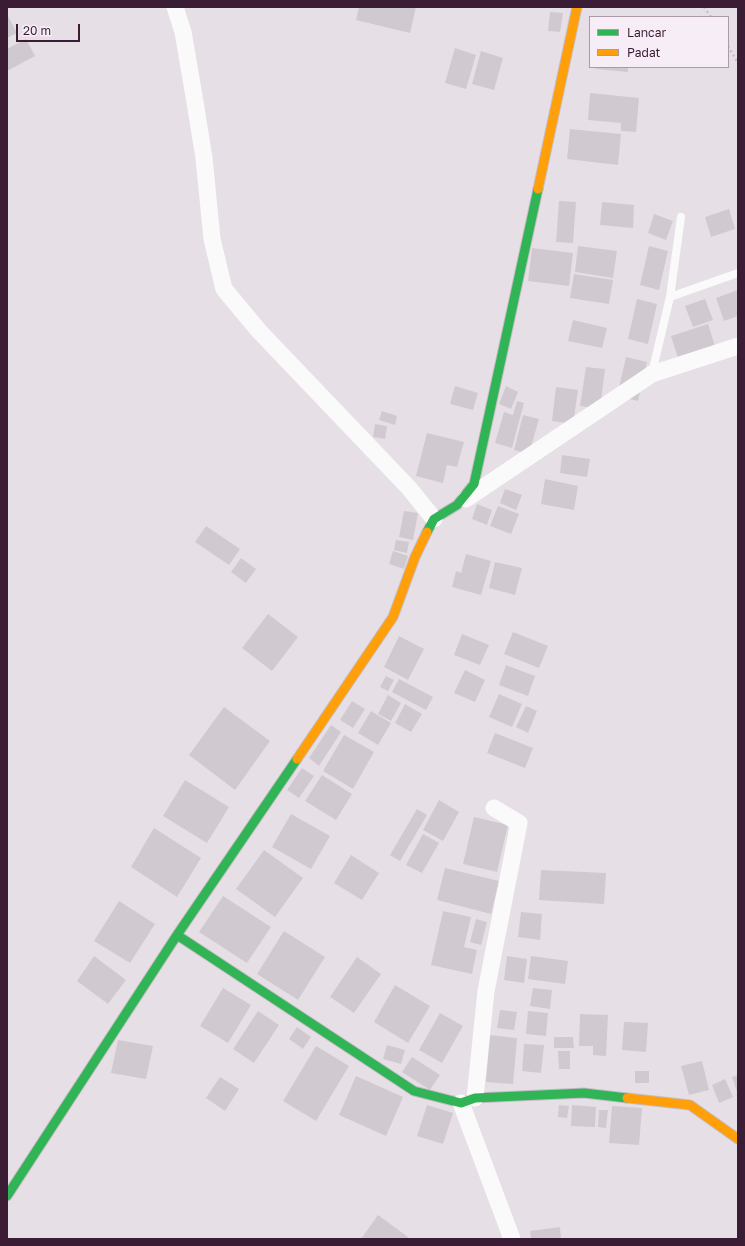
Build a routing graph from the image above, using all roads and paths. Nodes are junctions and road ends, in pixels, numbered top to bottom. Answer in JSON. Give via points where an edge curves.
{"nodes":[{"id":1,"x":175,"y":7,"type":"edge"},
{"id":2,"x":577,"y":7,"type":"edge"},
{"id":3,"x":704,"y":7,"type":"edge"},
{"id":4,"x":710,"y":16,"type":"edge"},
{"id":5,"x":729,"y":48,"type":"edge"},
{"id":6,"x":738,"y":63,"type":"edge"},
{"id":7,"x":680,"y":217,"type":"dead end"},
{"id":8,"x":738,"y":273,"type":"edge"},
{"id":9,"x":670,"y":297,"type":"junction"},
{"id":10,"x":738,"y":346,"type":"edge"},
{"id":11,"x":652,"y":374,"type":"junction"},
{"id":12,"x":457,"y":505,"type":"junction"},
{"id":13,"x":434,"y":519,"type":"junction"},
{"id":14,"x":494,"y":808,"type":"dead end"},
{"id":15,"x":177,"y":935,"type":"junction"},
{"id":16,"x":468,"y":1100,"type":"junction"},
{"id":17,"x":738,"y":1139,"type":"edge"},
{"id":18,"x":7,"y":1196,"type":"edge"},
{"id":19,"x":512,"y":1239,"type":"edge"}],
"edges":[{"from":1,"to":13,"type":"street","via":[[183,32],[204,158],[212,239],[224,289],[259,331],[409,488]]},
{"from":2,"to":12,"type":"street","via":[[474,484]]},
{"from":3,"to":4,"type":"path"},
{"from":5,"to":6,"type":"path"},
{"from":7,"to":9,"type":"lane"},
{"from":8,"to":9,"type":"lane"},
{"from":9,"to":11,"type":"lane"},
{"from":10,"to":11,"type":"street"},
{"from":11,"to":12,"type":"street"},
{"from":12,"to":13,"type":"street"},
{"from":13,"to":15,"type":"street","via":[[415,557],[393,618]]},
{"from":14,"to":16,"type":"street","via":[[519,823],[486,991]]},
{"from":15,"to":16,"type":"street","via":[[414,1091]]},
{"from":15,"to":18,"type":"street"},
{"from":16,"to":17,"type":"street","via":[[584,1093],[690,1106]]},
{"from":16,"to":19,"type":"street"}]}
